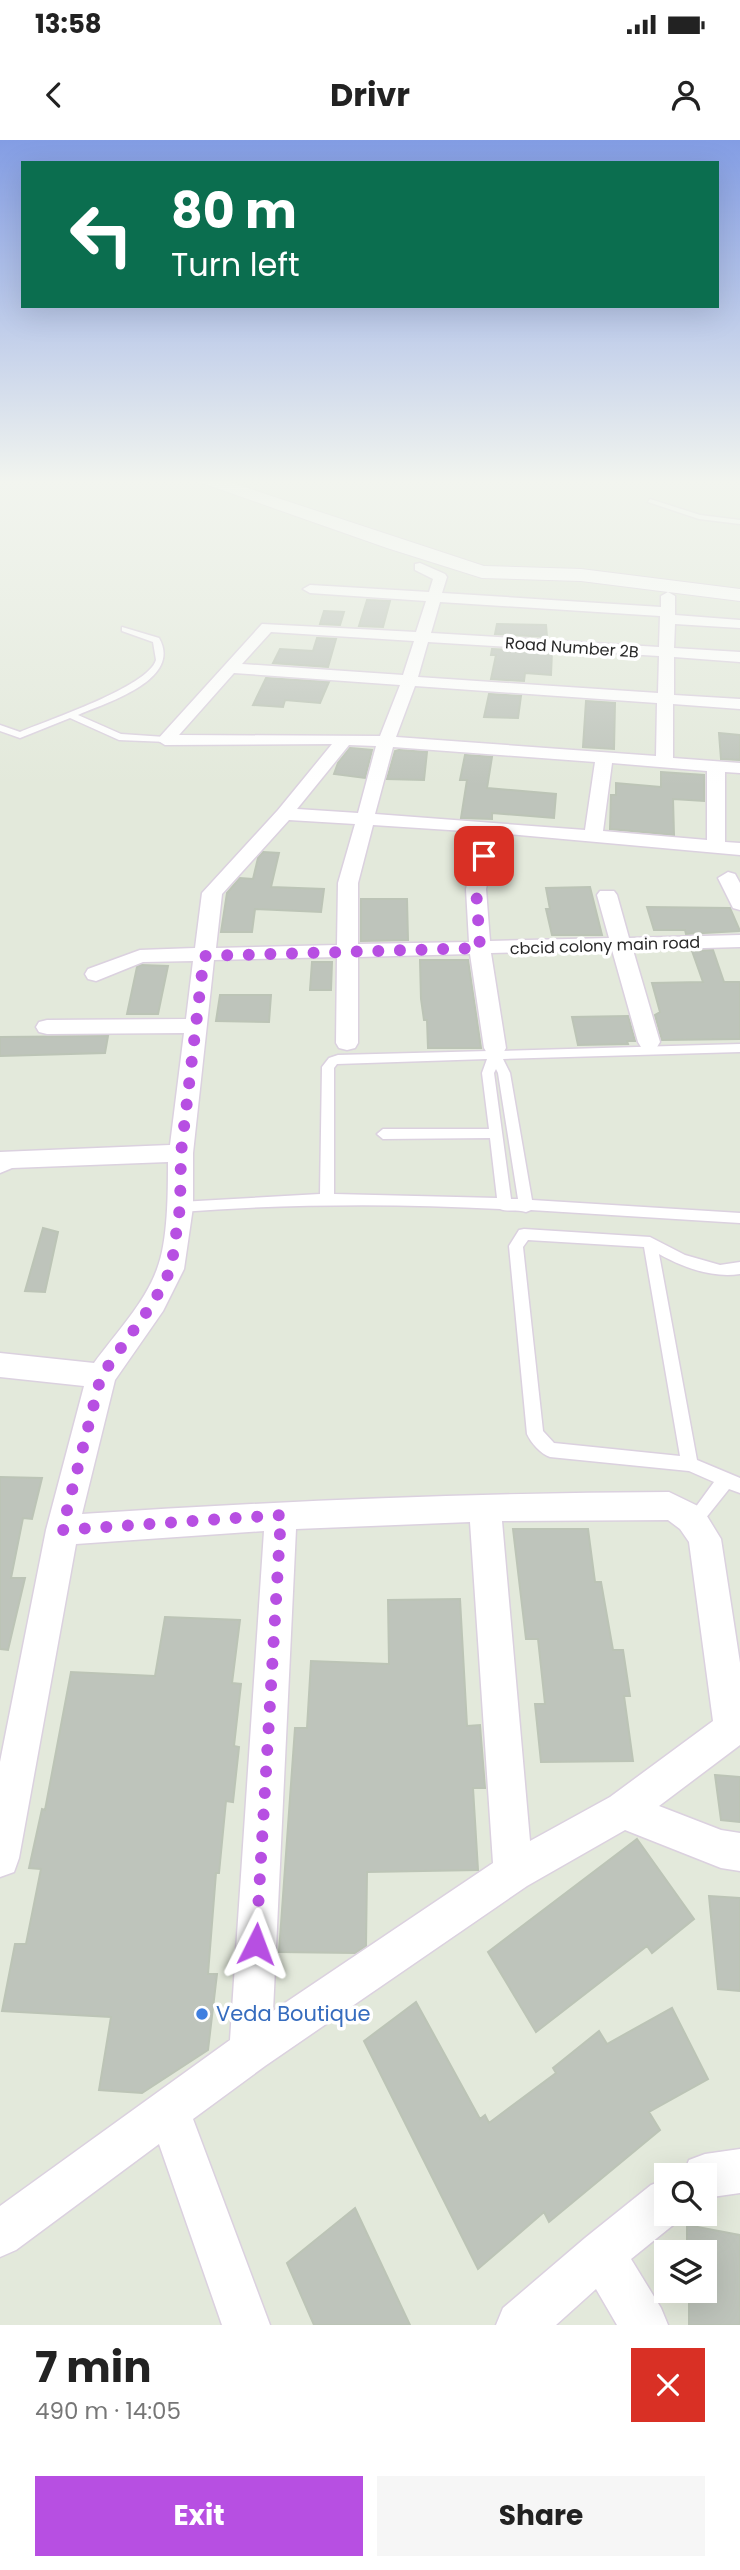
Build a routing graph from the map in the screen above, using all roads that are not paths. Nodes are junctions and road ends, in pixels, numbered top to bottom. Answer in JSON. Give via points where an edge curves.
{"nodes":[{"id":1,"x":439,"y":581,"type":"edge"},
{"id":2,"x":628,"y":581,"type":"edge"},
{"id":3,"x":310,"y":589,"type":"dead end"},
{"id":4,"x":740,"y":595,"type":"edge"},
{"id":5,"x":434,"y":596,"type":"junction"},
{"id":6,"x":668,"y":596,"type":"dead end"},
{"id":7,"x":668,"y":615,"type":"junction"},
{"id":8,"x":740,"y":624,"type":"edge"},
{"id":9,"x":125,"y":629,"type":"dead end"},
{"id":10,"x":423,"y":637,"type":"junction"},
{"id":11,"x":667,"y":653,"type":"junction"},
{"id":12,"x":740,"y":657,"type":"edge"},
{"id":13,"x":231,"y":668,"type":"junction"},
{"id":14,"x":410,"y":680,"type":"junction"},
{"id":15,"x":666,"y":698,"type":"junction"},
{"id":16,"x":740,"y":704,"type":"edge"},
{"id":17,"x":69,"y":714,"type":"junction"},
{"id":18,"x":0,"y":728,"type":"edge"},
{"id":19,"x":345,"y":739,"type":"junction"},
{"id":20,"x":165,"y":740,"type":"junction"},
{"id":21,"x":386,"y":741,"type":"junction"},
{"id":22,"x":604,"y":758,"type":"junction"},
{"id":23,"x":663,"y":762,"type":"junction"},
{"id":24,"x":716,"y":766,"type":"junction"},
{"id":25,"x":740,"y":768,"type":"edge"},
{"id":26,"x":284,"y":814,"type":"junction"},
{"id":27,"x":363,"y":818,"type":"junction"},
{"id":28,"x":490,"y":827,"type":"junction"},
{"id":29,"x":593,"y":836,"type":"junction"},
{"id":30,"x":716,"y":847,"type":"junction"},
{"id":31,"x":740,"y":849,"type":"edge"},
{"id":32,"x":729,"y":878,"type":"dead end"},
{"id":33,"x":607,"y":895,"type":"dead end"},
{"id":34,"x":740,"y":905,"type":"edge"},
{"id":35,"x":740,"y":941,"type":"edge"},
{"id":36,"x":621,"y":944,"type":"junction"},
{"id":37,"x":480,"y":948,"type":"junction"},
{"id":38,"x":346,"y":952,"type":"junction"},
{"id":39,"x":204,"y":956,"type":"junction"},
{"id":40,"x":96,"y":974,"type":"dead end"},
{"id":41,"x":195,"y":1026,"type":"junction"},
{"id":42,"x":47,"y":1027,"type":"dead end"},
{"id":43,"x":649,"y":1042,"type":"dead end"},
{"id":44,"x":347,"y":1043,"type":"dead end"},
{"id":45,"x":740,"y":1048,"type":"edge"},
{"id":46,"x":495,"y":1051,"type":"junction"},
{"id":47,"x":496,"y":1133,"type":"junction"},
{"id":48,"x":383,"y":1134,"type":"dead end"},
{"id":49,"x":181,"y":1153,"type":"junction"},
{"id":50,"x":0,"y":1164,"type":"edge"},
{"id":51,"x":327,"y":1200,"type":"junction"},
{"id":52,"x":505,"y":1206,"type":"junction"},
{"id":53,"x":180,"y":1207,"type":"junction"},
{"id":54,"x":526,"y":1207,"type":"junction"},
{"id":55,"x":740,"y":1218,"type":"edge"},
{"id":56,"x":650,"y":1242,"type":"junction"},
{"id":57,"x":740,"y":1268,"type":"edge"},
{"id":58,"x":0,"y":1365,"type":"edge"},
{"id":59,"x":101,"y":1376,"type":"junction"},
{"id":60,"x":690,"y":1464,"type":"junction"},
{"id":61,"x":733,"y":1483,"type":"edge"},
{"id":62,"x":485,"y":1507,"type":"junction"},
{"id":63,"x":281,"y":1515,"type":"junction"},
{"id":64,"x":695,"y":1519,"type":"junction"},
{"id":65,"x":62,"y":1530,"type":"junction"},
{"id":66,"x":736,"y":1725,"type":"edge"},
{"id":67,"x":623,"y":1810,"type":"junction"},
{"id":68,"x":740,"y":1852,"type":"edge"},
{"id":69,"x":0,"y":1858,"type":"edge"},
{"id":70,"x":513,"y":1872,"type":"junction"},
{"id":71,"x":250,"y":2051,"type":"junction"},
{"id":72,"x":169,"y":2112,"type":"junction"},
{"id":73,"x":740,"y":2171,"type":"edge"},
{"id":74,"x":717,"y":2174,"type":"edge"},
{"id":75,"x":654,"y":2212,"type":"edge"},
{"id":76,"x":0,"y":2234,"type":"edge"},
{"id":77,"x":601,"y":2254,"type":"junction"},
{"id":78,"x":246,"y":2325,"type":"edge"},
{"id":79,"x":520,"y":2325,"type":"edge"},
{"id":80,"x":644,"y":2325,"type":"edge"}],
"edges":[{"from":1,"to":5,"type":"street"},
{"from":2,"to":4,"type":"street"},
{"from":3,"to":5,"type":"street"},
{"from":5,"to":7,"type":"street"},
{"from":5,"to":10,"type":"street"},
{"from":6,"to":7,"type":"street"},
{"from":7,"to":8,"type":"street"},
{"from":7,"to":11,"type":"street"},
{"from":9,"to":17,"type":"lane","via":[[156,640],[162,651],[158,668],[141,683]]},
{"from":10,"to":11,"type":"street","name":"Road Number 2B"},
{"from":10,"to":13,"type":"street","name":"Road Number 2B","via":[[267,627]]},
{"from":10,"to":14,"type":"street"},
{"from":11,"to":12,"type":"street","name":"Road Number 2B"},
{"from":11,"to":15,"type":"street"},
{"from":13,"to":14,"type":"street"},
{"from":13,"to":20,"type":"street"},
{"from":14,"to":15,"type":"street"},
{"from":14,"to":21,"type":"street"},
{"from":15,"to":16,"type":"street"},
{"from":15,"to":23,"type":"street"},
{"from":17,"to":18,"type":"lane","via":[[20,735]]},
{"from":17,"to":20,"type":"lane","via":[[119,737]]},
{"from":19,"to":20,"type":"street"},
{"from":19,"to":21,"type":"street"},
{"from":19,"to":26,"type":"street"},
{"from":21,"to":22,"type":"street"},
{"from":21,"to":27,"type":"street"},
{"from":22,"to":23,"type":"street"},
{"from":22,"to":29,"type":"street"},
{"from":23,"to":24,"type":"street"},
{"from":24,"to":25,"type":"street"},
{"from":24,"to":30,"type":"street"},
{"from":26,"to":27,"type":"street"},
{"from":26,"to":39,"type":"street","via":[[212,893]]},
{"from":27,"to":28,"type":"street"},
{"from":27,"to":38,"type":"street","via":[[348,883]]},
{"from":28,"to":29,"type":"street"},
{"from":28,"to":37,"type":"street","via":[[476,888]]},
{"from":29,"to":30,"type":"street"},
{"from":30,"to":31,"type":"street"},
{"from":32,"to":34,"type":"street"},
{"from":33,"to":36,"type":"street"},
{"from":35,"to":36,"type":"street","name":"cbcid colony main road"},
{"from":36,"to":37,"type":"street","name":"cbcid colony main road"},
{"from":36,"to":43,"type":"street"},
{"from":37,"to":38,"type":"street","name":"cbcid colony main road"},
{"from":37,"to":46,"type":"street"},
{"from":38,"to":39,"type":"street","name":"cbcid colony main road"},
{"from":38,"to":44,"type":"street"},
{"from":39,"to":40,"type":"street","name":"cbcid colony main road","via":[[140,956]]},
{"from":39,"to":41,"type":"street"},
{"from":41,"to":42,"type":"street"},
{"from":41,"to":49,"type":"street"},
{"from":45,"to":46,"type":"lane"},
{"from":46,"to":47,"type":"lane","via":[[488,1073]]},
{"from":46,"to":51,"type":"lane","via":[[333,1061],[328,1067]]},
{"from":46,"to":54,"type":"lane","via":[[504,1073]]},
{"from":47,"to":48,"type":"lane"},
{"from":47,"to":52,"type":"lane"},
{"from":49,"to":50,"type":"street","via":[[7,1159]]},
{"from":49,"to":53,"type":"street"},
{"from":51,"to":52,"type":"lane"},
{"from":51,"to":53,"type":"lane"},
{"from":52,"to":54,"type":"lane"},
{"from":53,"to":59,"type":"street","via":[[171,1269],[153,1303]]},
{"from":54,"to":55,"type":"lane"},
{"from":56,"to":57,"type":"lane","via":[[680,1259],[720,1271]]},
{"from":56,"to":60,"type":"lane"},
{"from":56,"to":60,"type":"lane","via":[[524,1234],[516,1246],[534,1434],[550,1450]]},
{"from":58,"to":59,"type":"street"},
{"from":59,"to":65,"type":"street"},
{"from":60,"to":61,"type":"lane"},
{"from":61,"to":64,"type":"lane"},
{"from":62,"to":63,"type":"street"},
{"from":62,"to":64,"type":"street","via":[[669,1506]]},
{"from":62,"to":70,"type":"street"},
{"from":63,"to":65,"type":"street"},
{"from":63,"to":71,"type":"street"},
{"from":64,"to":66,"type":"street","via":[[705,1539]]},
{"from":65,"to":69,"type":"street"},
{"from":66,"to":67,"type":"street"},
{"from":67,"to":68,"type":"street","via":[[721,1849]]},
{"from":67,"to":70,"type":"street"},
{"from":70,"to":71,"type":"street"},
{"from":71,"to":72,"type":"street"},
{"from":72,"to":76,"type":"street"},
{"from":72,"to":78,"type":"street"},
{"from":73,"to":74,"type":"street"},
{"from":75,"to":77,"type":"street"},
{"from":77,"to":79,"type":"street"},
{"from":77,"to":80,"type":"street"}]}
